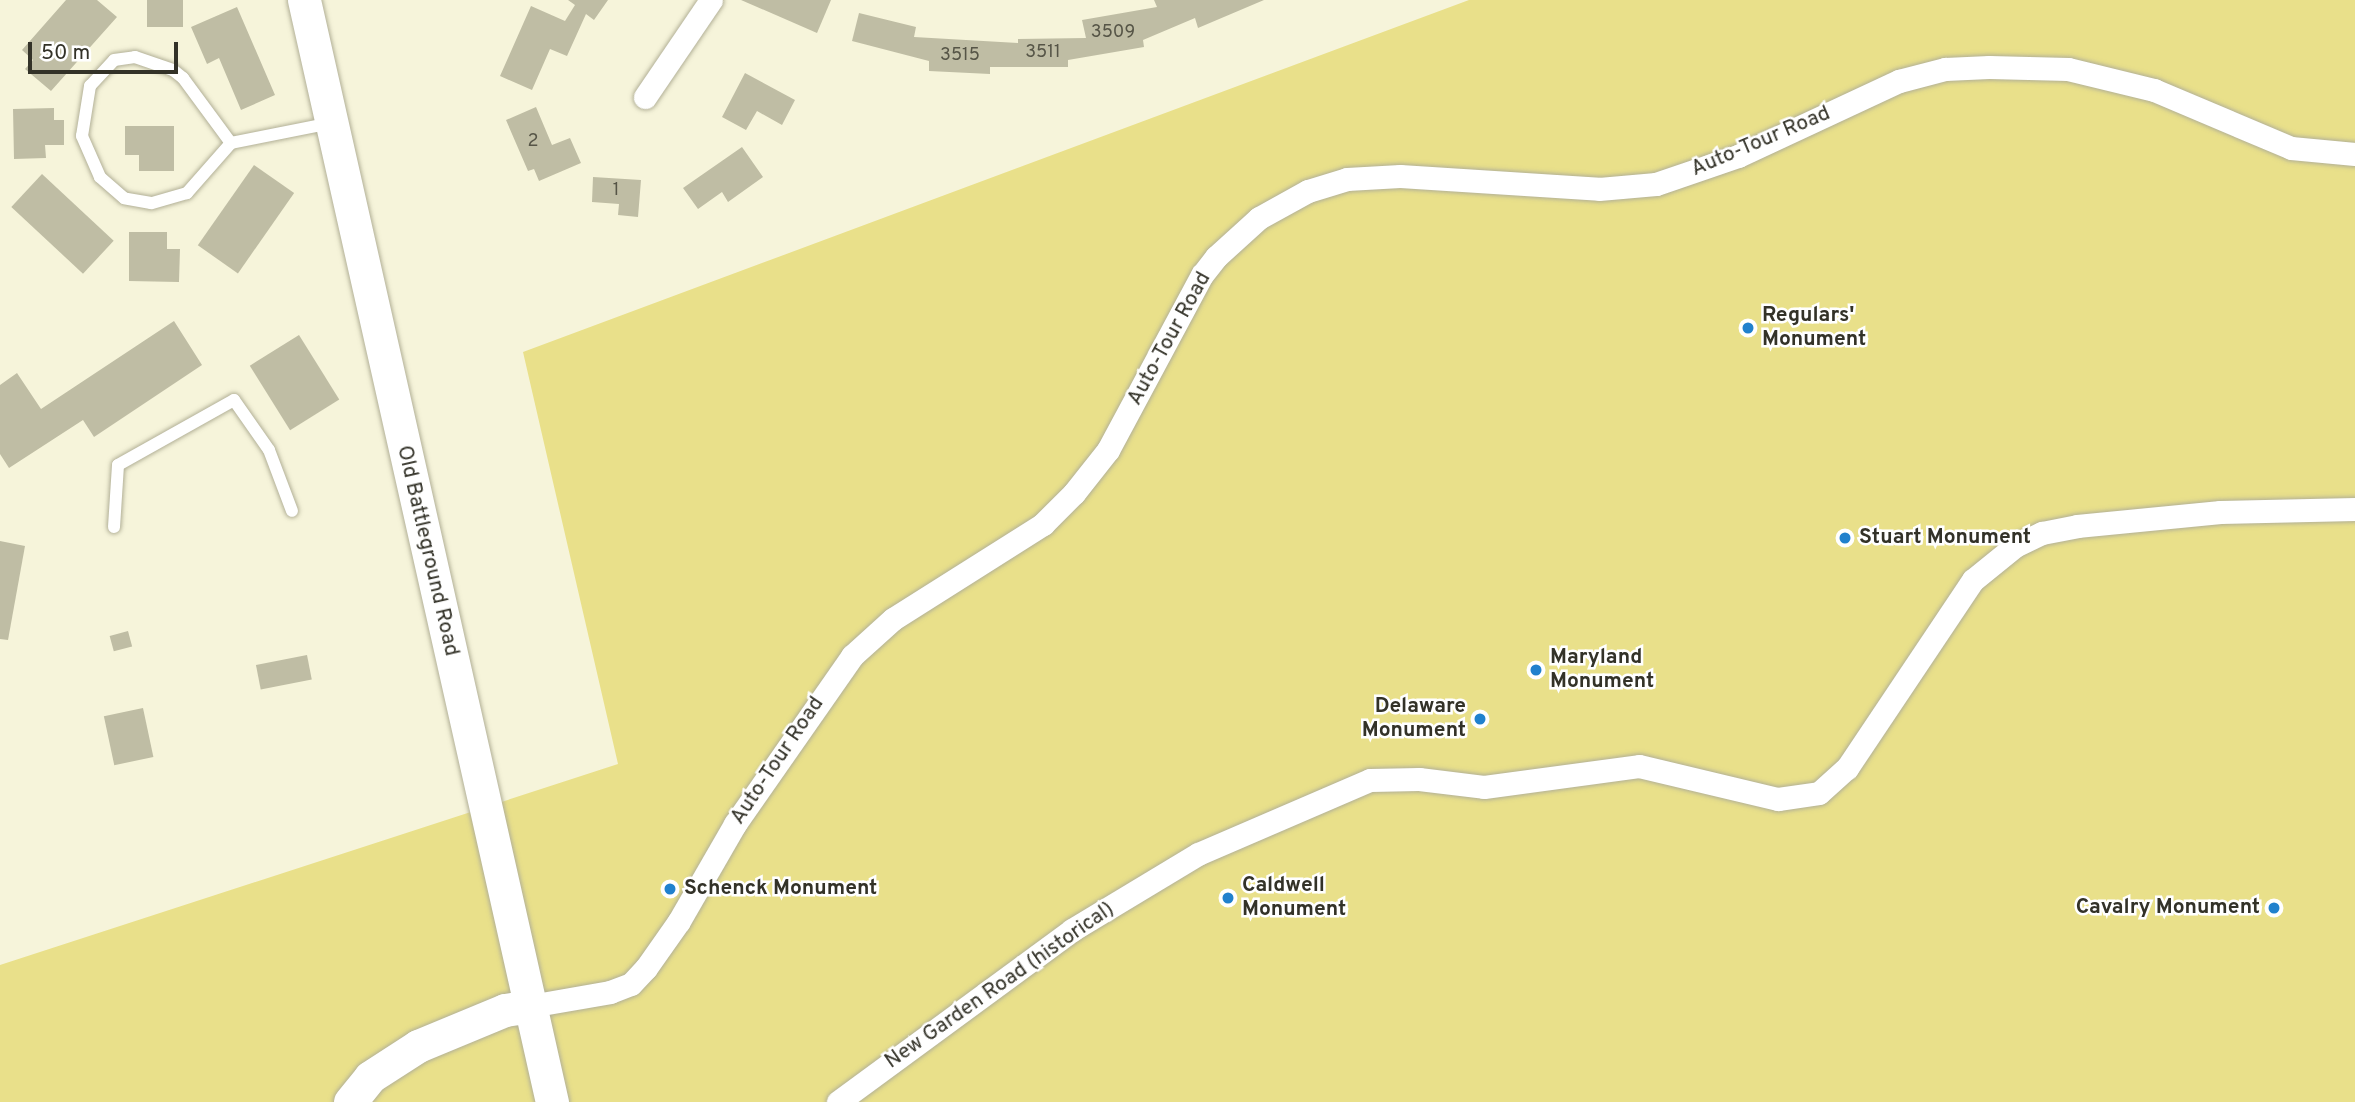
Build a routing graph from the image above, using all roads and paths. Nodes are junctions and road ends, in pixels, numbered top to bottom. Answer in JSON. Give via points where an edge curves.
{"nodes":[{"id":1,"x":304,"y":0,"type":"edge"},
{"id":2,"x":711,"y":0,"type":"edge"},
{"id":3,"x":645,"y":97,"type":"dead end"},
{"id":4,"x":332,"y":123,"type":"junction"},
{"id":5,"x":231,"y":143,"type":"junction"},
{"id":6,"x":2355,"y":154,"type":"edge"},
{"id":7,"x":2355,"y":509,"type":"edge"},
{"id":8,"x":292,"y":511,"type":"dead end"},
{"id":9,"x":114,"y":527,"type":"dead end"},
{"id":10,"x":530,"y":1006,"type":"junction"},
{"id":11,"x":350,"y":1102,"type":"edge"},
{"id":12,"x":552,"y":1102,"type":"edge"},
{"id":13,"x":838,"y":1102,"type":"edge"}],
"edges":[{"from":1,"to":4,"type":"street","name":"Old Battleground Road"},
{"from":2,"to":3,"type":"street"},
{"from":4,"to":5,"type":"lane"},
{"from":4,"to":10,"type":"street","name":"Old Battleground Road"},
{"from":5,"to":5,"type":"lane","via":[[194,90],[173,70],[135,57],[114,60],[90,86],[82,136],[100,177],[124,198],[151,203],[187,193]]},
{"from":6,"to":10,"type":"street","name":"Auto-Tour Road","via":[[2291,148],[2154,90],[2068,69],[1989,67],[1945,69],[1899,81],[1738,156],[1656,184],[1599,189],[1400,176],[1347,178],[1308,191],[1259,218],[1216,257],[1108,450],[1043,524],[893,618],[852,656],[735,824],[650,964],[631,984]]},
{"from":7,"to":13,"type":"street","name":"New Garden Road (historical)","via":[[2220,512],[2077,526],[2042,533],[2015,545],[1973,580],[1847,768],[1819,793],[1778,799],[1639,766],[1484,787],[1419,779],[1370,780],[1186,860],[1072,930]]},
{"from":8,"to":9,"type":"lane","via":[[269,450],[234,400],[118,465]]},
{"from":10,"to":11,"type":"street","via":[[505,1010],[418,1046],[370,1077]]},
{"from":10,"to":12,"type":"street","name":"Old Battleground Road"}]}
